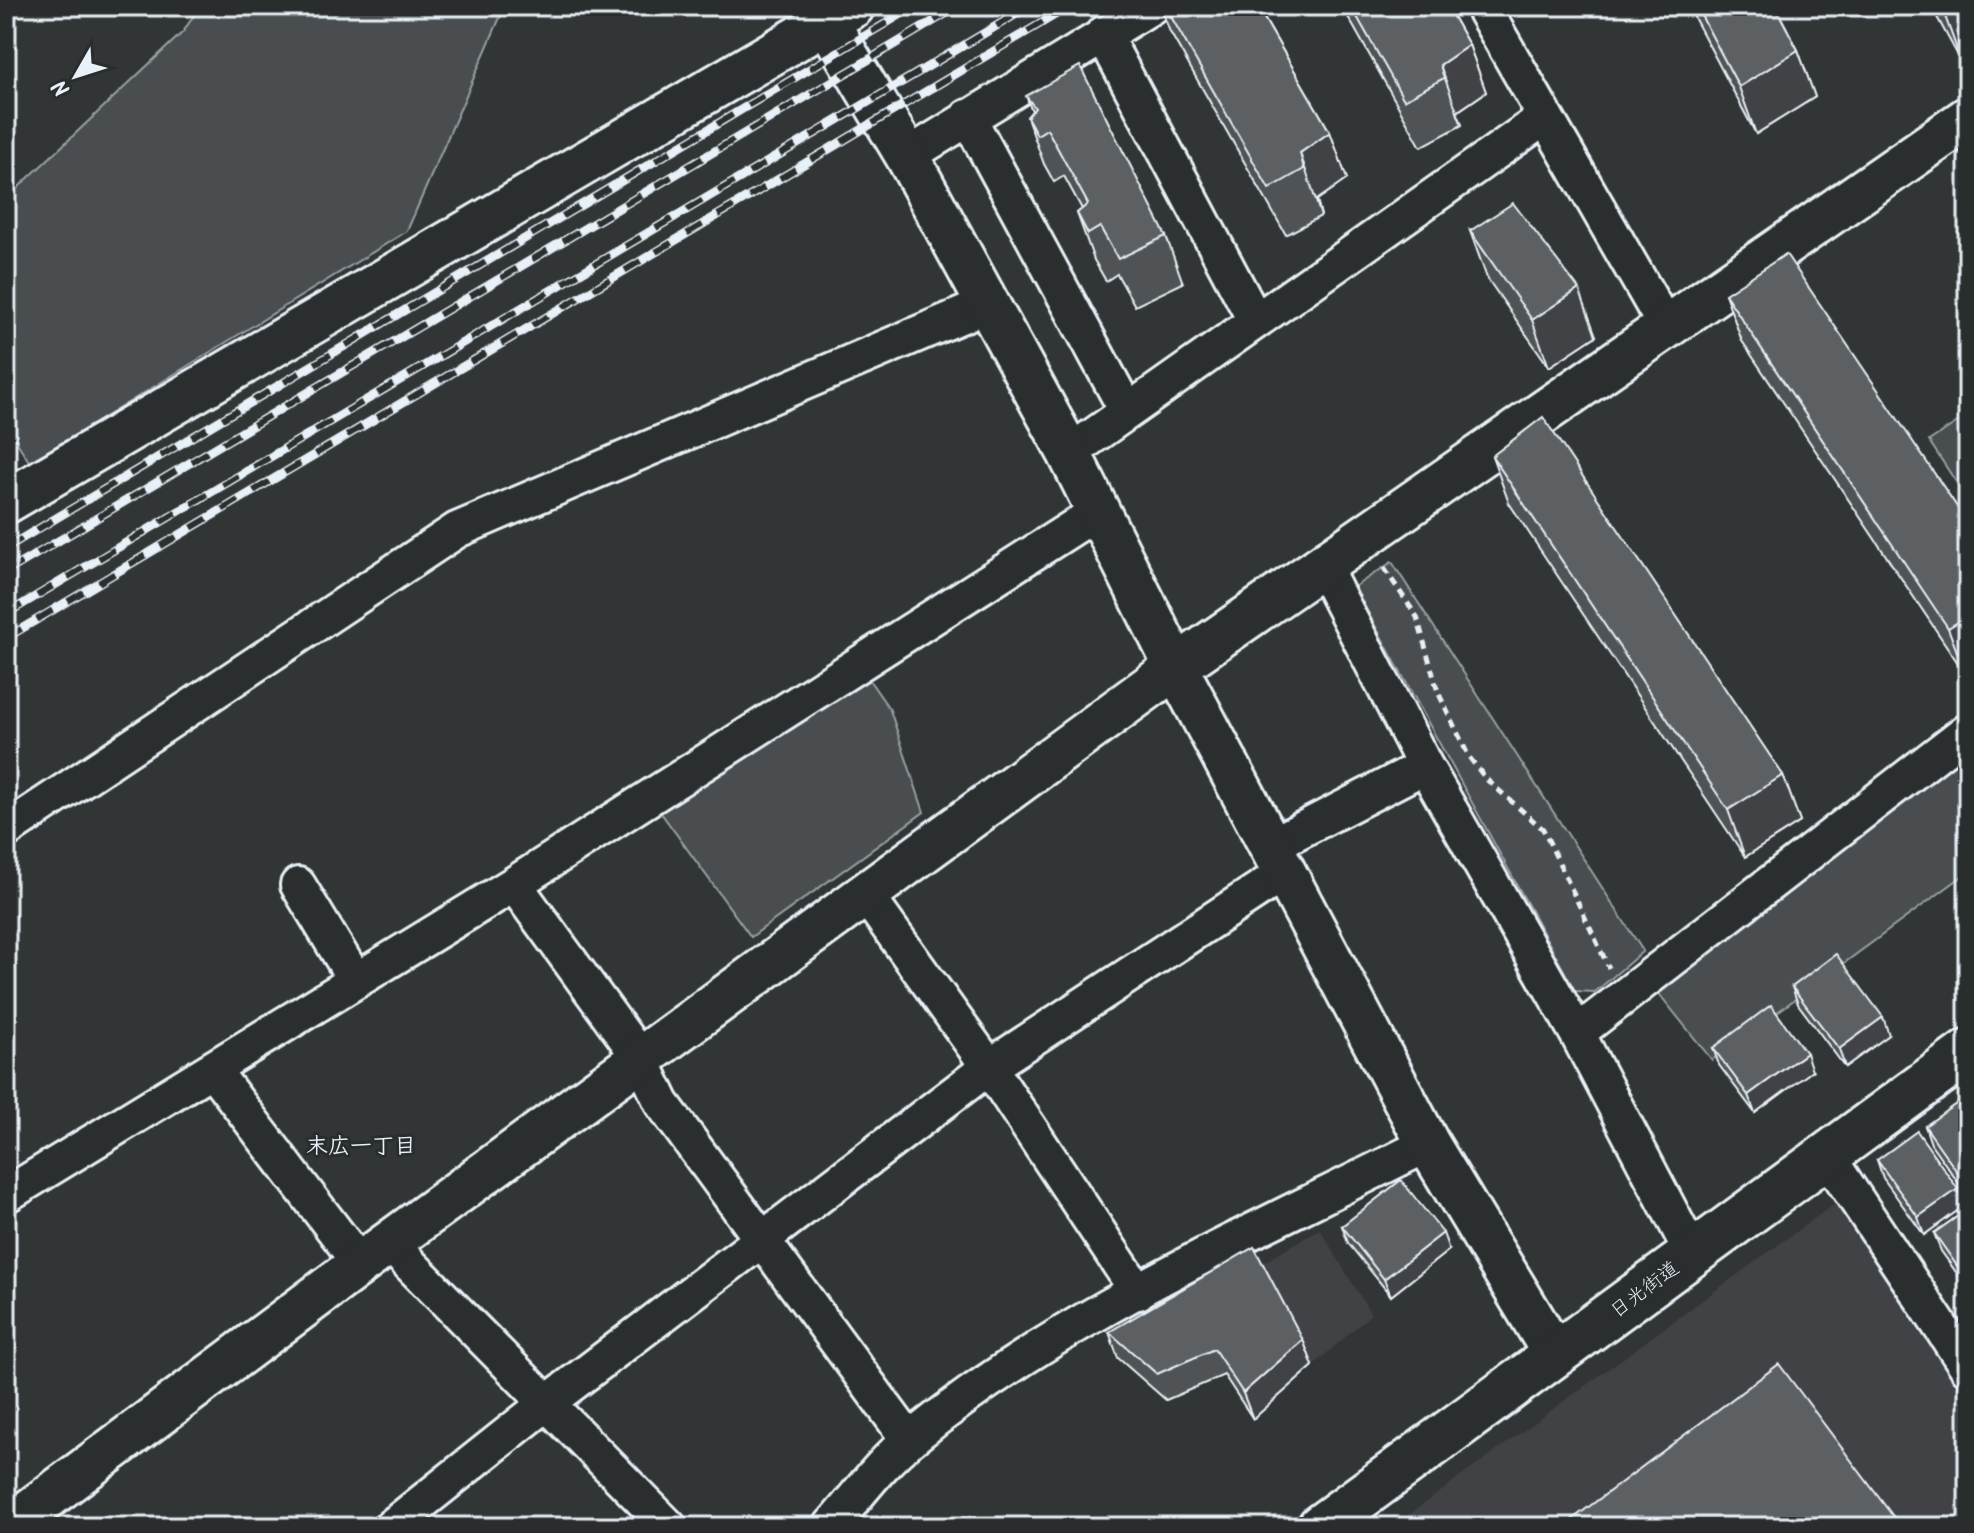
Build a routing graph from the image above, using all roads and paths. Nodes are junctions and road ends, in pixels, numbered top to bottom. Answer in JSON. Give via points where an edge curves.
{"nodes":[{"id":1,"x":1152,"y":6,"type":"edge"},
{"id":2,"x":1482,"y":6,"type":"edge"},
{"id":3,"x":832,"y":11,"type":"edge"},
{"id":4,"x":1103,"y":34,"type":"junction"},
{"id":5,"x":968,"y":117,"type":"junction"},
{"id":6,"x":1544,"y":118,"type":"junction"},
{"id":7,"x":1968,"y":118,"type":"edge"},
{"id":8,"x":907,"y":156,"type":"junction"},
{"id":9,"x":988,"y":304,"type":"junction"},
{"id":10,"x":1255,"y":320,"type":"junction"},
{"id":11,"x":1666,"y":327,"type":"junction"},
{"id":12,"x":1127,"y":411,"type":"junction"},
{"id":13,"x":1069,"y":453,"type":"junction"},
{"id":14,"x":6,"y":502,"type":"edge"},
{"id":15,"x":1099,"y":511,"type":"junction"},
{"id":16,"x":1364,"y":536,"type":"junction"},
{"id":17,"x":1322,"y":565,"type":"junction"},
{"id":18,"x":1176,"y":667,"type":"junction"},
{"id":19,"x":1966,"y":735,"type":"edge"},
{"id":20,"x":1425,"y":766,"type":"junction"},
{"id":21,"x":6,"y":830,"type":"edge"},
{"id":22,"x":1277,"y":860,"type":"junction"},
{"id":23,"x":514,"y":884,"type":"junction"},
{"id":24,"x":298,"y":885,"type":"dead end"},
{"id":25,"x":866,"y":895,"type":"junction"},
{"id":26,"x":356,"y":981,"type":"junction"},
{"id":27,"x":1623,"y":997,"type":"junction"},
{"id":28,"x":1577,"y":1033,"type":"junction"},
{"id":29,"x":1968,"y":1052,"type":"edge"},
{"id":30,"x":641,"y":1059,"type":"junction"},
{"id":31,"x":989,"y":1067,"type":"junction"},
{"id":32,"x":212,"y":1069,"type":"junction"},
{"id":33,"x":1428,"y":1144,"type":"junction"},
{"id":34,"x":1828,"y":1157,"type":"junction"},
{"id":35,"x":6,"y":1195,"type":"edge"},
{"id":36,"x":762,"y":1241,"type":"junction"},
{"id":37,"x":374,"y":1253,"type":"junction"},
{"id":38,"x":1692,"y":1253,"type":"junction"},
{"id":39,"x":1138,"y":1292,"type":"junction"},
{"id":40,"x":1555,"y":1355,"type":"junction"},
{"id":41,"x":1968,"y":1368,"type":"edge"},
{"id":42,"x":548,"y":1402,"type":"junction"},
{"id":43,"x":909,"y":1440,"type":"junction"},
{"id":44,"x":8,"y":1527,"type":"edge"},
{"id":45,"x":391,"y":1527,"type":"edge"},
{"id":46,"x":669,"y":1527,"type":"edge"},
{"id":47,"x":830,"y":1527,"type":"edge"},
{"id":48,"x":1320,"y":1527,"type":"edge"}],
"edges":[{"from":1,"to":4,"type":"street"},
{"from":2,"to":6,"type":"street"},
{"from":3,"to":8,"type":"street"},
{"from":3,"to":14,"type":"street"},
{"from":4,"to":5,"type":"street"},
{"from":4,"to":10,"type":"street"},
{"from":5,"to":8,"type":"street"},
{"from":5,"to":12,"type":"street"},
{"from":6,"to":10,"type":"street"},
{"from":6,"to":11,"type":"street"},
{"from":7,"to":11,"type":"street"},
{"from":8,"to":9,"type":"street"},
{"from":9,"to":13,"type":"street"},
{"from":9,"to":21,"type":"street","via":[[457,530]]},
{"from":10,"to":12,"type":"street"},
{"from":11,"to":16,"type":"street"},
{"from":12,"to":13,"type":"street"},
{"from":13,"to":15,"type":"street"},
{"from":15,"to":18,"type":"street"},
{"from":15,"to":23,"type":"street"},
{"from":16,"to":17,"type":"street"},
{"from":16,"to":27,"type":"path","via":[[1417,617],[1438,692],[1469,757],[1543,829]]},
{"from":17,"to":18,"type":"street"},
{"from":17,"to":20,"type":"street"},
{"from":18,"to":22,"type":"street"},
{"from":18,"to":25,"type":"street"},
{"from":19,"to":27,"type":"street"},
{"from":20,"to":22,"type":"street"},
{"from":20,"to":28,"type":"street"},
{"from":22,"to":31,"type":"street"},
{"from":22,"to":33,"type":"street"},
{"from":23,"to":26,"type":"street"},
{"from":23,"to":30,"type":"street"},
{"from":24,"to":26,"type":"street"},
{"from":25,"to":30,"type":"street"},
{"from":25,"to":31,"type":"street"},
{"from":26,"to":32,"type":"street"},
{"from":27,"to":28,"type":"street"},
{"from":28,"to":38,"type":"street"},
{"from":29,"to":34,"type":"highway","name":"日光街道"},
{"from":30,"to":36,"type":"street","via":[[662,1103]]},
{"from":30,"to":37,"type":"street"},
{"from":31,"to":36,"type":"street"},
{"from":31,"to":39,"type":"street"},
{"from":32,"to":35,"type":"street"},
{"from":32,"to":37,"type":"street"},
{"from":33,"to":39,"type":"street"},
{"from":33,"to":40,"type":"street"},
{"from":34,"to":38,"type":"highway","name":"日光街道"},
{"from":34,"to":41,"type":"street"},
{"from":36,"to":42,"type":"street"},
{"from":36,"to":43,"type":"street"},
{"from":37,"to":42,"type":"street"},
{"from":37,"to":44,"type":"street"},
{"from":38,"to":40,"type":"highway","name":"日光街道"},
{"from":39,"to":43,"type":"street","via":[[997,1374]]},
{"from":40,"to":48,"type":"highway","name":"日光街道"},
{"from":42,"to":45,"type":"street"},
{"from":42,"to":46,"type":"street"},
{"from":43,"to":47,"type":"street"}]}
